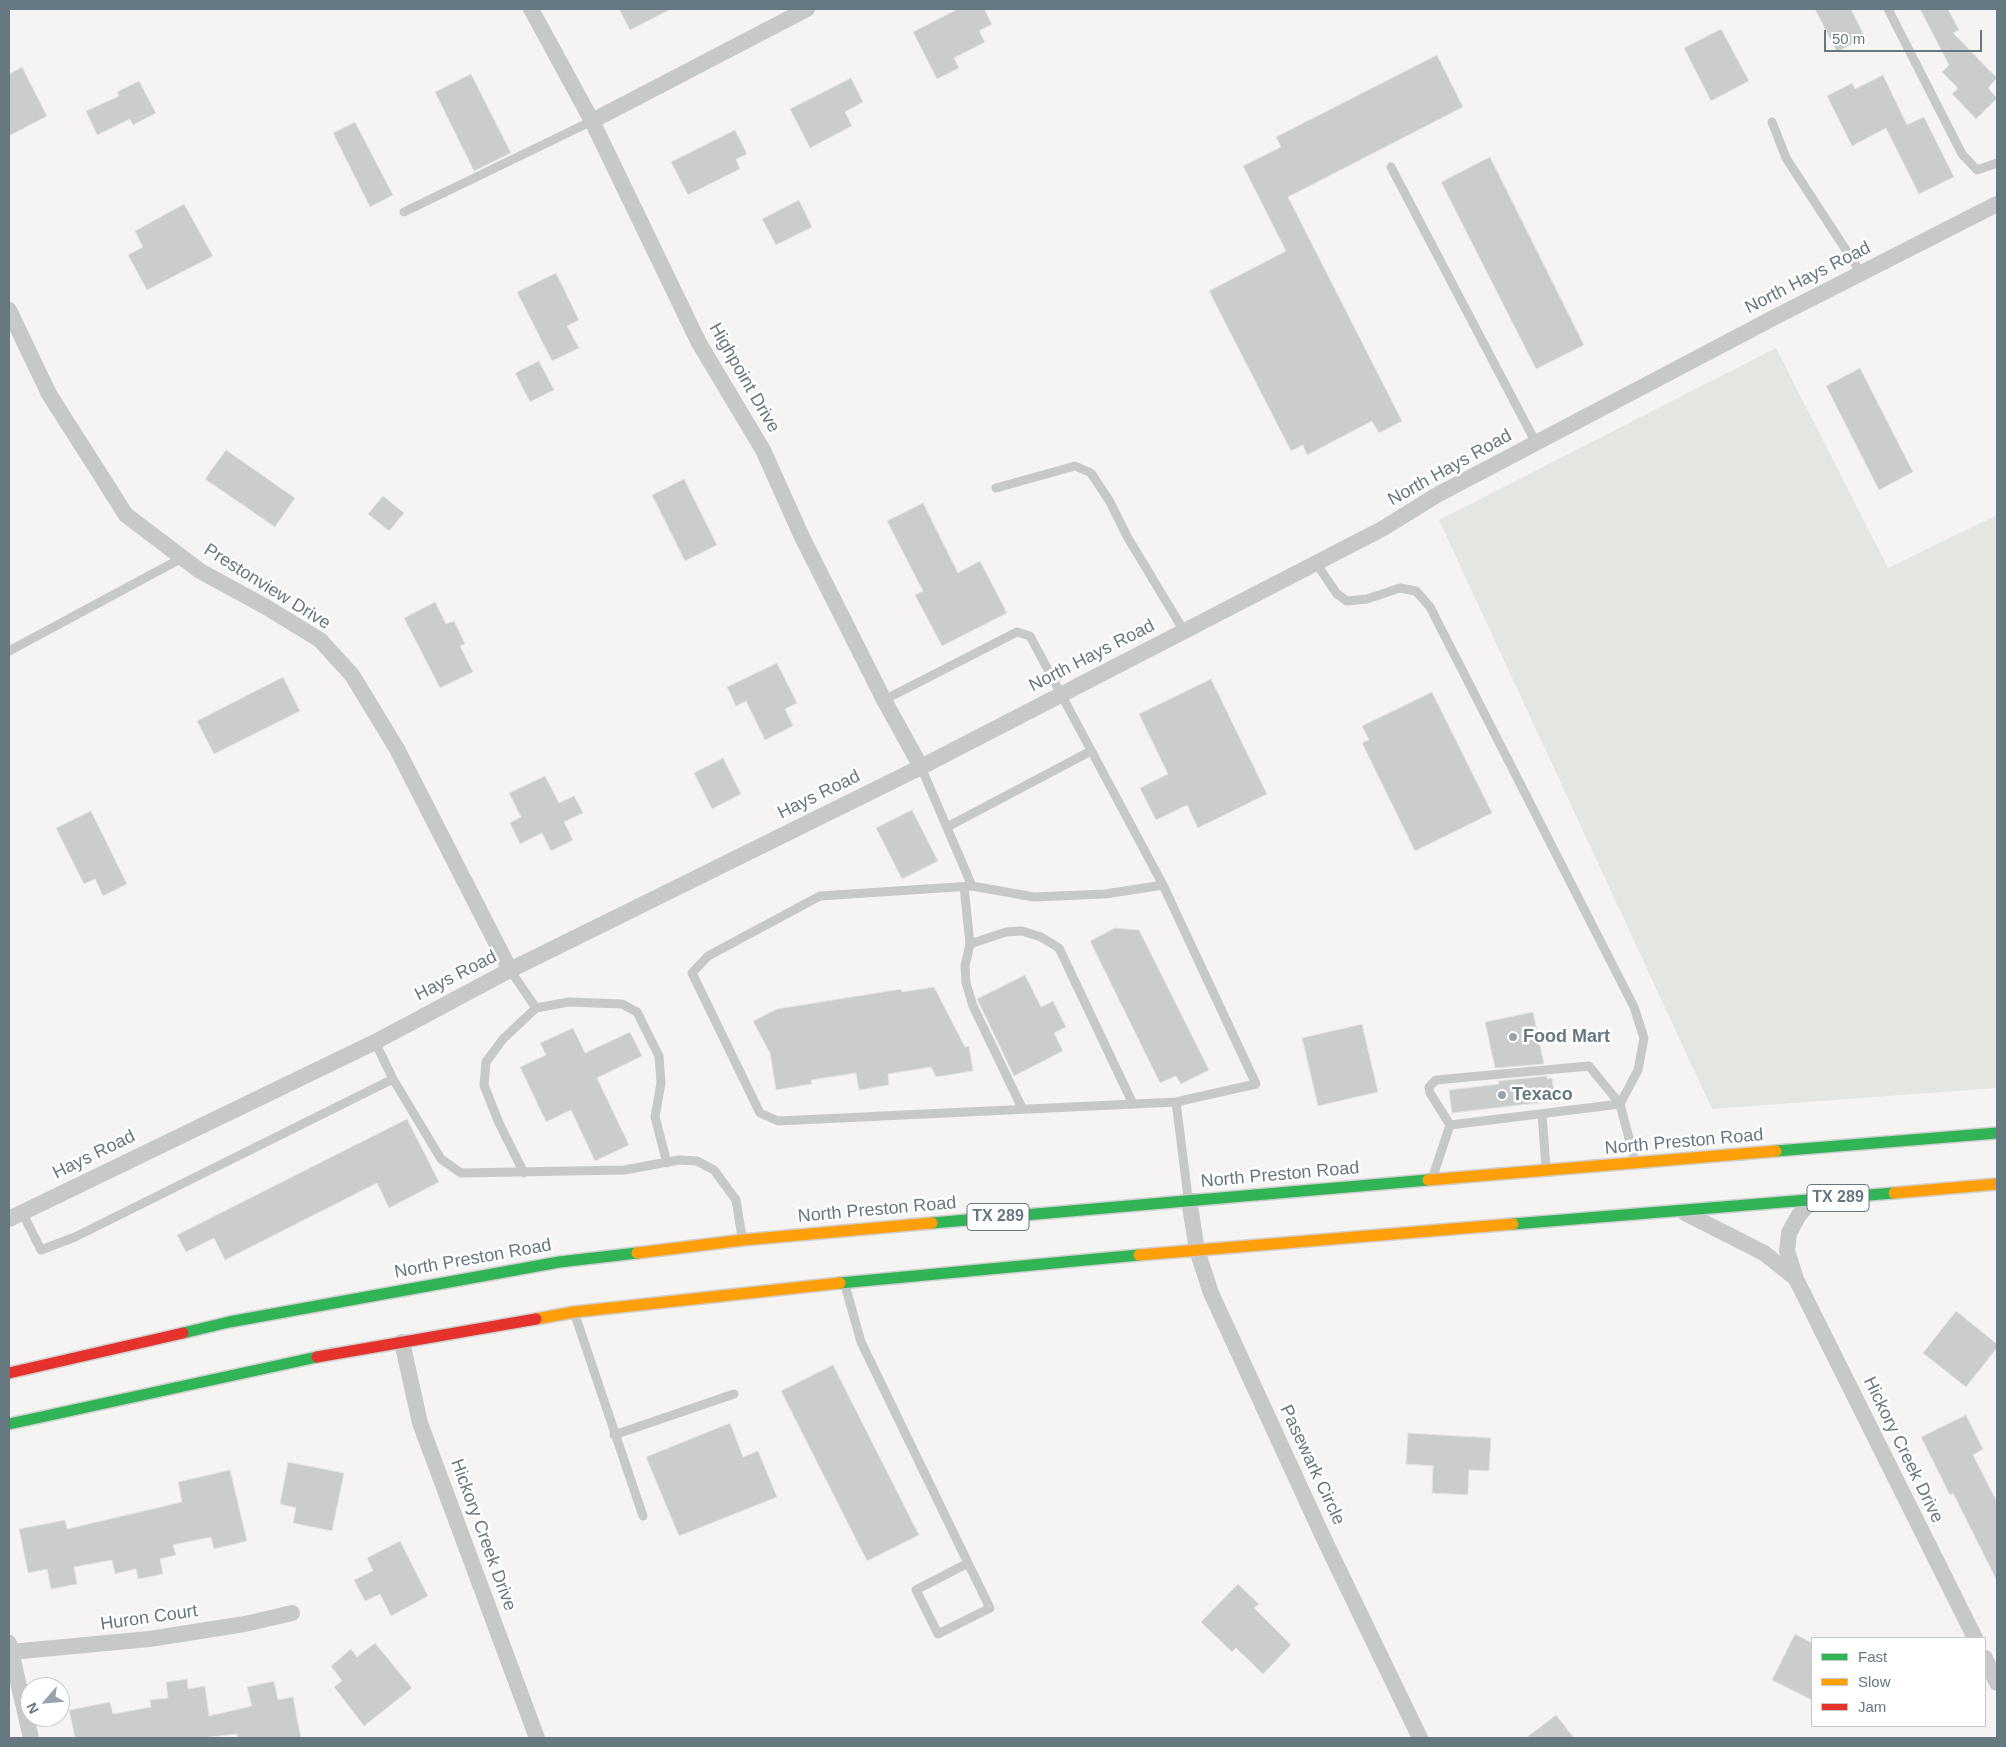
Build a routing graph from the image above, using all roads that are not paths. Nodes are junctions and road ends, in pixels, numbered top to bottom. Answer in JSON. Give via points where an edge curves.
{"nodes":[{"id":1,"x":531,"y":9,"type":"edge"},
{"id":2,"x":807,"y":9,"type":"edge"},
{"id":3,"x":1888,"y":9,"type":"edge"},
{"id":4,"x":592,"y":121,"type":"junction"},
{"id":5,"x":1772,"y":122,"type":"dead end"},
{"id":6,"x":1997,"y":163,"type":"edge"},
{"id":7,"x":1391,"y":167,"type":"dead end"},
{"id":8,"x":1997,"y":204,"type":"edge"},
{"id":9,"x":404,"y":212,"type":"dead end"},
{"id":10,"x":1861,"y":273,"type":"junction"},
{"id":11,"x":9,"y":310,"type":"edge"},
{"id":12,"x":1536,"y":443,"type":"junction"},
{"id":13,"x":996,"y":488,"type":"dead end"},
{"id":14,"x":182,"y":558,"type":"junction"},
{"id":15,"x":1316,"y":563,"type":"junction"},
{"id":16,"x":1184,"y":631,"type":"junction"},
{"id":17,"x":9,"y":651,"type":"edge"},
{"id":18,"x":1061,"y":695,"type":"junction"},
{"id":19,"x":884,"y":700,"type":"junction"},
{"id":20,"x":1091,"y":751,"type":"junction"},
{"id":21,"x":921,"y":767,"type":"junction"},
{"id":22,"x":947,"y":827,"type":"junction"},
{"id":23,"x":1163,"y":885,"type":"junction"},
{"id":24,"x":968,"y":886,"type":"junction"},
{"id":25,"x":970,"y":944,"type":"junction"},
{"id":26,"x":510,"y":970,"type":"junction"},
{"id":27,"x":536,"y":1008,"type":"junction"},
{"id":28,"x":375,"y":1042,"type":"junction"},
{"id":29,"x":393,"y":1079,"type":"junction"},
{"id":30,"x":1176,"y":1102,"type":"junction"},
{"id":31,"x":1133,"y":1104,"type":"junction"},
{"id":32,"x":1620,"y":1104,"type":"junction"},
{"id":33,"x":1022,"y":1108,"type":"junction"},
{"id":34,"x":1542,"y":1114,"type":"junction"},
{"id":35,"x":1450,"y":1125,"type":"junction"},
{"id":36,"x":1997,"y":1133,"type":"edge"},
{"id":37,"x":667,"y":1162,"type":"junction"},
{"id":38,"x":1636,"y":1164,"type":"junction"},
{"id":39,"x":1546,"y":1171,"type":"junction"},
{"id":40,"x":524,"y":1173,"type":"junction"},
{"id":41,"x":1432,"y":1180,"type":"junction"},
{"id":42,"x":1997,"y":1184,"type":"edge"},
{"id":43,"x":1189,"y":1200,"type":"junction"},
{"id":44,"x":1812,"y":1200,"type":"junction"},
{"id":45,"x":1679,"y":1210,"type":"junction"},
{"id":46,"x":16,"y":1215,"type":"edge"},
{"id":47,"x":742,"y":1240,"type":"junction"},
{"id":48,"x":1197,"y":1250,"type":"junction"},
{"id":49,"x":1796,"y":1279,"type":"junction"},
{"id":50,"x":844,"y":1282,"type":"junction"},
{"id":51,"x":574,"y":1312,"type":"junction"},
{"id":52,"x":402,"y":1342,"type":"junction"},
{"id":53,"x":9,"y":1373,"type":"edge"},
{"id":54,"x":734,"y":1394,"type":"dead end"},
{"id":55,"x":9,"y":1424,"type":"edge"},
{"id":56,"x":614,"y":1435,"type":"junction"},
{"id":57,"x":643,"y":1516,"type":"dead end"},
{"id":58,"x":968,"y":1563,"type":"junction"},
{"id":59,"x":292,"y":1613,"type":"dead end"},
{"id":60,"x":1975,"y":1637,"type":"edge"},
{"id":61,"x":10,"y":1648,"type":"edge"},
{"id":62,"x":1986,"y":1660,"type":"edge"},
{"id":63,"x":1997,"y":1683,"type":"edge"},
{"id":64,"x":31,"y":1738,"type":"edge"},
{"id":65,"x":537,"y":1738,"type":"edge"},
{"id":66,"x":1420,"y":1738,"type":"edge"}],
"edges":[{"from":1,"to":4,"type":"street","name":"Highpoint Drive"},
{"from":2,"to":4,"type":"street"},
{"from":3,"to":6,"type":"lane","via":[[1962,154],[1977,170]]},
{"from":4,"to":9,"type":"lane"},
{"from":4,"to":19,"type":"street","name":"Highpoint Drive","via":[[700,343],[763,450],[802,537]]},
{"from":5,"to":10,"type":"lane","via":[[1786,158]]},
{"from":7,"to":12,"type":"lane"},
{"from":8,"to":10,"type":"street","name":"North Hays Road"},
{"from":10,"to":12,"type":"street","name":"North Hays Road"},
{"from":11,"to":14,"type":"street","name":"Prestonview Drive","via":[[49,394],[126,515]]},
{"from":12,"to":15,"type":"street","name":"North Hays Road"},
{"from":13,"to":16,"type":"lane","via":[[1075,466],[1091,473]]},
{"from":14,"to":17,"type":"lane"},
{"from":14,"to":26,"type":"street","name":"Prestonview Drive","via":[[320,640],[352,675],[397,749]]},
{"from":15,"to":16,"type":"street","name":"North Hays Road"},
{"from":15,"to":32,"type":"lane","via":[[1336,594],[1347,601],[1367,599],[1400,588],[1416,591],[1430,607],[1634,1007],[1644,1038],[1638,1070]]},
{"from":16,"to":18,"type":"street","name":"North Hays Road"},
{"from":18,"to":19,"type":"lane","via":[[1030,636],[1018,632]]},
{"from":18,"to":20,"type":"lane"},
{"from":18,"to":21,"type":"street","name":"North Hays Road"},
{"from":19,"to":21,"type":"street","name":"Highpoint Drive"},
{"from":20,"to":22,"type":"lane"},
{"from":20,"to":23,"type":"lane"},
{"from":21,"to":22,"type":"lane"},
{"from":21,"to":26,"type":"street","name":"Hays Road"},
{"from":22,"to":24,"type":"lane"},
{"from":23,"to":24,"type":"lane","via":[[1105,894],[1034,897]]},
{"from":23,"to":30,"type":"lane","via":[[1256,1084]]},
{"from":24,"to":25,"type":"lane"},
{"from":24,"to":33,"type":"lane","via":[[820,896],[708,956],[692,973],[760,1113],[778,1121]]},
{"from":25,"to":31,"type":"lane","via":[[1006,932],[1022,931],[1059,948]]},
{"from":25,"to":33,"type":"lane","via":[[965,966],[968,991]]},
{"from":26,"to":27,"type":"lane"},
{"from":26,"to":28,"type":"street","name":"Hays Road"},
{"from":27,"to":37,"type":"lane","via":[[569,1002],[622,1004],[637,1012],[659,1056],[661,1083],[655,1117]]},
{"from":27,"to":40,"type":"lane","via":[[503,1039],[486,1062],[484,1085],[498,1123]]},
{"from":28,"to":29,"type":"lane"},
{"from":28,"to":46,"type":"street","name":"Hays Road"},
{"from":29,"to":40,"type":"lane","via":[[441,1159],[461,1173]]},
{"from":29,"to":46,"type":"lane","via":[[75,1237],[41,1250]]},
{"from":30,"to":31,"type":"lane"},
{"from":30,"to":43,"type":"lane"},
{"from":31,"to":33,"type":"lane"},
{"from":32,"to":34,"type":"lane"},
{"from":32,"to":35,"type":"lane","via":[[1589,1066],[1436,1080],[1429,1087],[1430,1093]]},
{"from":32,"to":38,"type":"lane"},
{"from":34,"to":35,"type":"lane"},
{"from":34,"to":39,"type":"lane"},
{"from":35,"to":41,"type":"lane"},
{"from":36,"to":38,"type":"main road","name":"North Preston Road","number":"TX 289"},
{"from":37,"to":40,"type":"lane","via":[[624,1170]]},
{"from":37,"to":47,"type":"lane","via":[[697,1161],[714,1170],[736,1200]]},
{"from":38,"to":39,"type":"main road","name":"North Preston Road","number":"TX 289"},
{"from":39,"to":41,"type":"main road","name":"North Preston Road","number":"TX 289"},
{"from":41,"to":43,"type":"main road","name":"North Preston Road","number":"TX 289"},
{"from":42,"to":44,"type":"main road","number":"TX 289"},
{"from":43,"to":47,"type":"main road","name":"North Preston Road","number":"TX 289"},
{"from":43,"to":48,"type":"street","name":"Pasewark Circle"},
{"from":44,"to":45,"type":"main road","number":"TX 289"},
{"from":44,"to":49,"type":"street","name":"Hickory Creek Drive","via":[[1789,1233],[1787,1251]]},
{"from":45,"to":48,"type":"main road","number":"TX 289"},
{"from":45,"to":49,"type":"street","name":"Hickory Creek Drive","via":[[1764,1253]]},
{"from":47,"to":53,"type":"main road","name":"North Preston Road","number":"TX 289","via":[[559,1262],[320,1304],[151,1338]]},
{"from":48,"to":50,"type":"main road","number":"TX 289"},
{"from":48,"to":66,"type":"street","name":"Pasewark Circle","via":[[1211,1293],[1254,1388]]},
{"from":49,"to":60,"type":"street","name":"Hickory Creek Drive"},
{"from":50,"to":51,"type":"main road","number":"TX 289"},
{"from":50,"to":58,"type":"lane","via":[[861,1342]]},
{"from":51,"to":52,"type":"main road","number":"TX 289"},
{"from":51,"to":56,"type":"lane"},
{"from":52,"to":55,"type":"main road","number":"TX 289","via":[[218,1377]]},
{"from":52,"to":65,"type":"street","name":"Hickory Creek Drive","via":[[420,1423]]},
{"from":54,"to":56,"type":"lane"},
{"from":56,"to":57,"type":"lane"},
{"from":58,"to":58,"type":"lane","via":[[990,1608],[938,1634],[916,1590]]},
{"from":59,"to":61,"type":"street","name":"Huron Court","via":[[149,1639]]},
{"from":61,"to":64,"type":"street"},
{"from":62,"to":63,"type":"street"}]}
